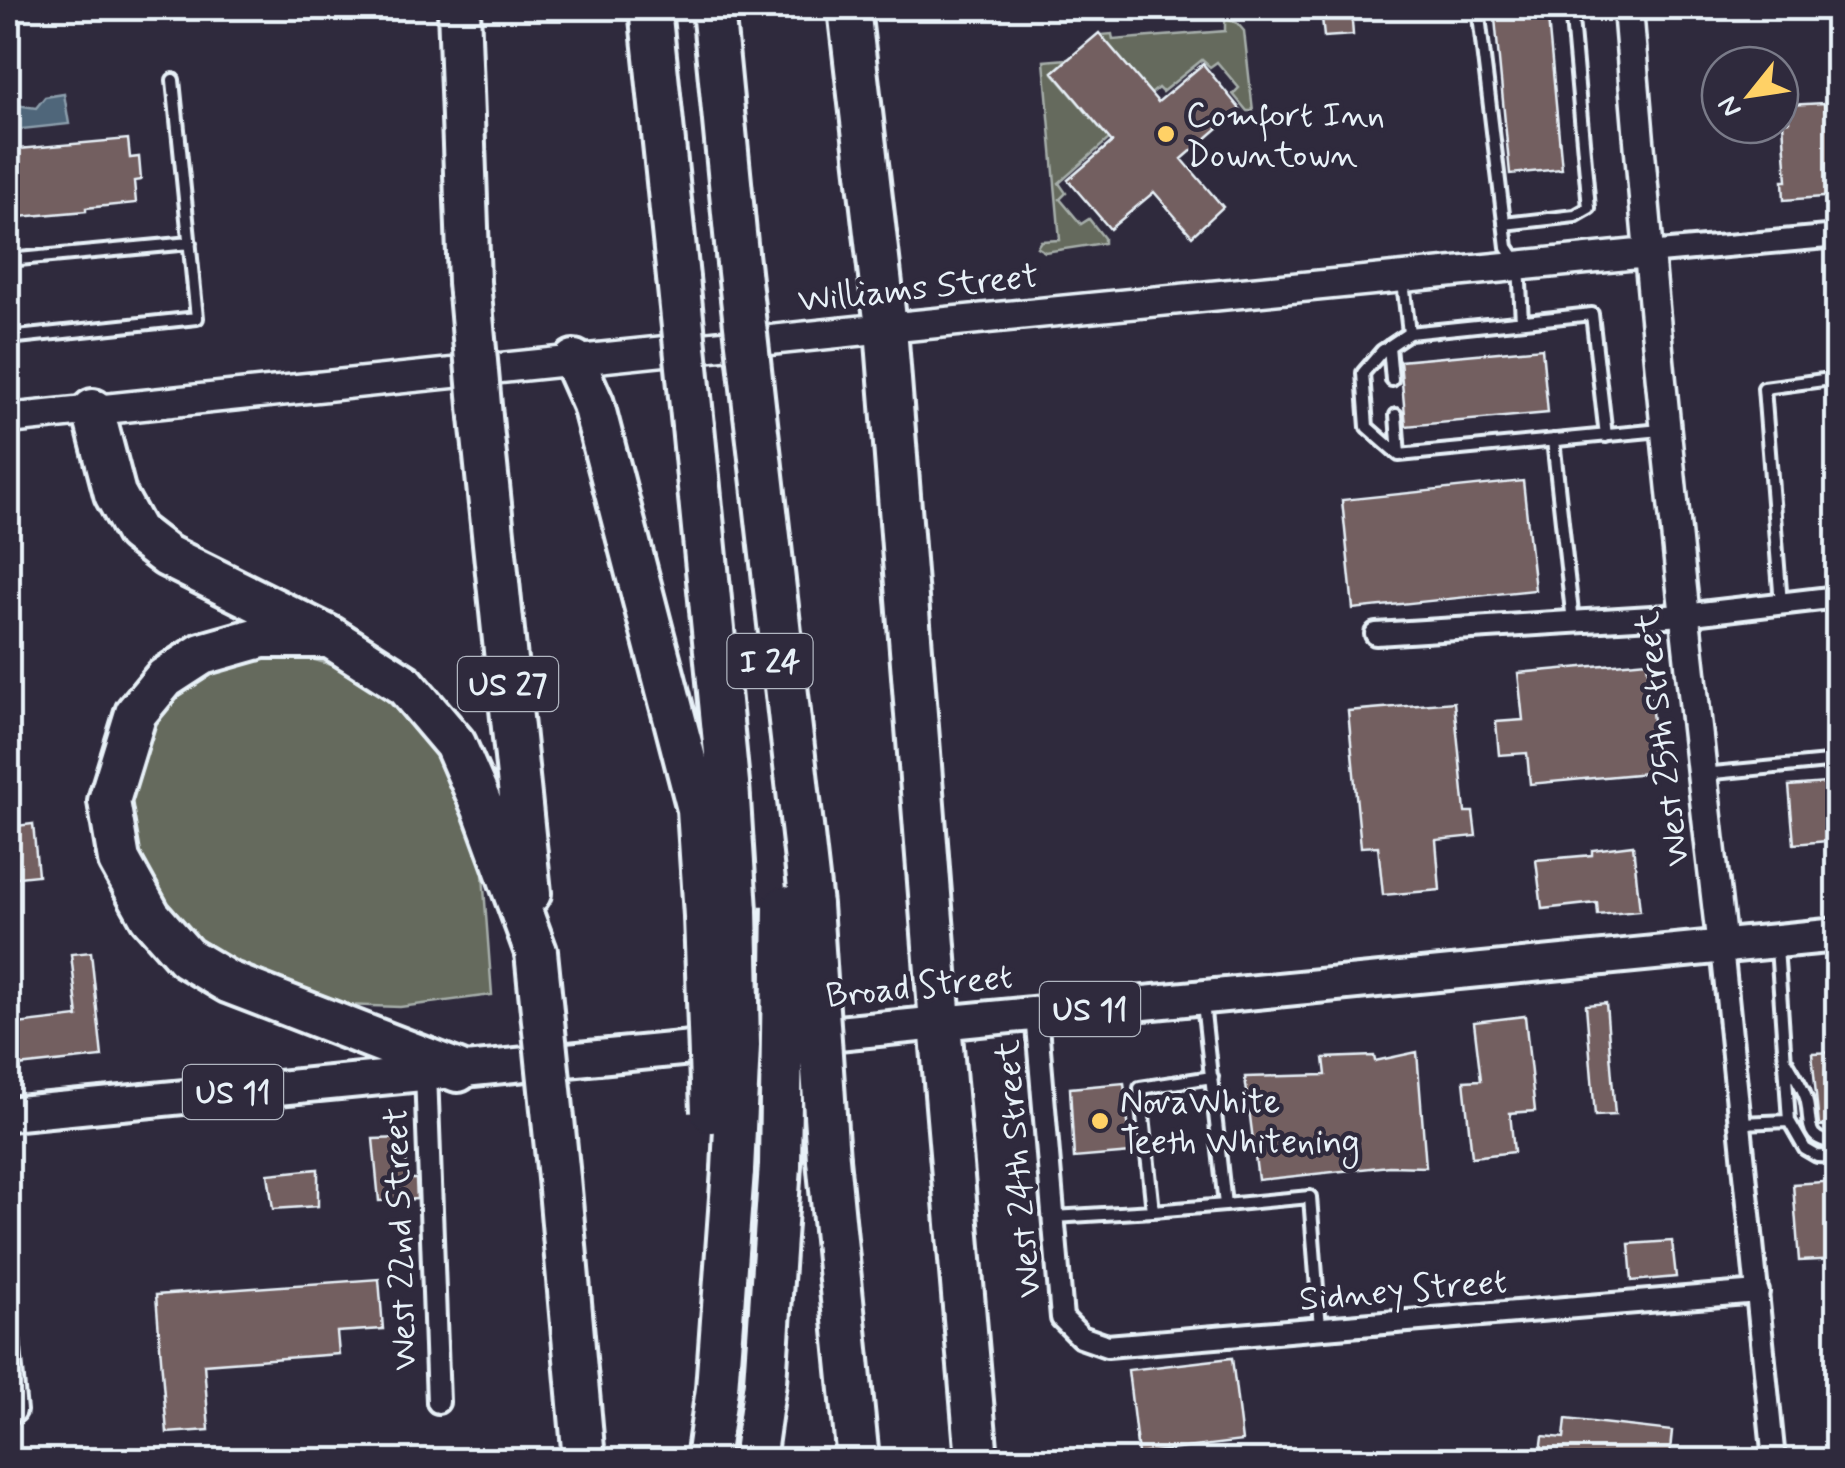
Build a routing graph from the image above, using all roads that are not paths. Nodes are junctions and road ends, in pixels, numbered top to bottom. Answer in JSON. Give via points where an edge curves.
{"nodes":[{"id":1,"x":459,"y":8,"type":"edge"},
{"id":2,"x":650,"y":8,"type":"edge"},
{"id":3,"x":713,"y":8,"type":"edge"},
{"id":4,"x":848,"y":8,"type":"edge"},
{"id":5,"x":1478,"y":8,"type":"edge"},
{"id":6,"x":1570,"y":8,"type":"edge"},
{"id":7,"x":1628,"y":8,"type":"edge"},
{"id":8,"x":174,"y":80,"type":"dead end"},
{"id":9,"x":1504,"y":224,"type":"junction"},
{"id":10,"x":1838,"y":236,"type":"edge"},
{"id":11,"x":190,"y":243,"type":"junction"},
{"id":12,"x":1648,"y":252,"type":"junction"},
{"id":13,"x":8,"y":260,"type":"edge"},
{"id":14,"x":1519,"y":265,"type":"junction"},
{"id":15,"x":1402,"y":276,"type":"junction"},
{"id":16,"x":1522,"y":321,"type":"junction"},
{"id":17,"x":886,"y":328,"type":"junction"},
{"id":18,"x":1408,"y":333,"type":"junction"},
{"id":19,"x":8,"y":338,"type":"edge"},
{"id":20,"x":1389,"y":346,"type":"junction"},
{"id":21,"x":574,"y":361,"type":"junction"},
{"id":22,"x":1838,"y":378,"type":"edge"},
{"id":23,"x":1392,"y":380,"type":"dead end"},
{"id":24,"x":92,"y":410,"type":"junction"},
{"id":25,"x":1396,"y":416,"type":"dead end"},
{"id":26,"x":8,"y":420,"type":"edge"},
{"id":27,"x":1665,"y":430,"type":"junction"},
{"id":28,"x":1606,"y":436,"type":"junction"},
{"id":29,"x":1554,"y":440,"type":"junction"},
{"id":30,"x":1399,"y":456,"type":"junction"},
{"id":31,"x":1838,"y":597,"type":"edge"},
{"id":32,"x":1782,"y":604,"type":"junction"},
{"id":33,"x":1684,"y":616,"type":"junction"},
{"id":34,"x":1573,"y":622,"type":"junction"},
{"id":35,"x":1376,"y":634,"type":"dead end"},
{"id":36,"x":330,"y":637,"type":"junction"},
{"id":37,"x":1838,"y":761,"type":"edge"},
{"id":38,"x":1702,"y":774,"type":"junction"},
{"id":39,"x":797,"y":906,"type":"junction"},
{"id":40,"x":721,"y":914,"type":"junction"},
{"id":41,"x":1838,"y":936,"type":"edge"},
{"id":42,"x":1776,"y":941,"type":"junction"},
{"id":43,"x":1722,"y":947,"type":"junction"},
{"id":44,"x":536,"y":952,"type":"junction"},
{"id":45,"x":1202,"y":998,"type":"junction"},
{"id":46,"x":1036,"y":1014,"type":"junction"},
{"id":47,"x":940,"y":1023,"type":"junction"},
{"id":48,"x":1784,"y":1056,"type":"junction"},
{"id":49,"x":442,"y":1072,"type":"junction"},
{"id":50,"x":1212,"y":1077,"type":"junction"},
{"id":51,"x":8,"y":1114,"type":"edge"},
{"id":52,"x":1789,"y":1121,"type":"junction"},
{"id":53,"x":1741,"y":1124,"type":"junction"},
{"id":54,"x":1838,"y":1144,"type":"edge"},
{"id":55,"x":1838,"y":1157,"type":"edge"},
{"id":56,"x":1225,"y":1205,"type":"junction"},
{"id":57,"x":1153,"y":1211,"type":"junction"},
{"id":58,"x":1054,"y":1218,"type":"junction"},
{"id":59,"x":1758,"y":1292,"type":"junction"},
{"id":60,"x":1062,"y":1318,"type":"joint"},
{"id":61,"x":1320,"y":1328,"type":"junction"},
{"id":62,"x":8,"y":1338,"type":"edge"},
{"id":63,"x":706,"y":1384,"type":"junction"},
{"id":64,"x":438,"y":1402,"type":"dead end"},
{"id":65,"x":15,"y":1410,"type":"dead end"},
{"id":66,"x":584,"y":1460,"type":"edge"},
{"id":67,"x":692,"y":1460,"type":"edge"},
{"id":68,"x":707,"y":1460,"type":"edge"},
{"id":69,"x":754,"y":1460,"type":"edge"},
{"id":70,"x":858,"y":1460,"type":"edge"},
{"id":71,"x":978,"y":1460,"type":"edge"},
{"id":72,"x":1774,"y":1460,"type":"edge"}],
"edges":[{"from":1,"to":44,"type":"highway","number":"US 27","bridge":true,"via":[[469,282]]},
{"from":2,"to":40,"type":"highway","number":"I 24","bridge":true,"via":[[728,782]]},
{"from":3,"to":39,"type":"highway","bridge":true},
{"from":4,"to":17,"type":"highway"},
{"from":5,"to":9,"type":"lane"},
{"from":6,"to":9,"type":"lane","via":[[1589,208],[1575,216]]},
{"from":7,"to":12,"type":"street","name":"West 25th Street"},
{"from":8,"to":11,"type":"lane"},
{"from":9,"to":14,"type":"lane","via":[[1507,247]]},
{"from":10,"to":12,"type":"street","name":"Williams Street"},
{"from":11,"to":13,"type":"lane"},
{"from":11,"to":19,"type":"lane","via":[[198,318]]},
{"from":12,"to":14,"type":"street","name":"Williams Street"},
{"from":12,"to":27,"type":"street","name":"West 25th Street"},
{"from":14,"to":15,"type":"street","name":"Williams Street"},
{"from":14,"to":16,"type":"lane"},
{"from":15,"to":17,"type":"street","name":"Williams Street"},
{"from":15,"to":18,"type":"lane"},
{"from":16,"to":18,"type":"lane"},
{"from":16,"to":28,"type":"lane","via":[[1592,314]]},
{"from":17,"to":21,"type":"street","name":"Williams Street"},
{"from":17,"to":47,"type":"highway"},
{"from":18,"to":20,"type":"lane"},
{"from":20,"to":23,"type":"lane"},
{"from":20,"to":30,"type":"lane","via":[[1363,373],[1367,427]]},
{"from":21,"to":24,"type":"street","name":"Williams Street"},
{"from":21,"to":40,"type":"highway","via":[[593,404]]},
{"from":22,"to":32,"type":"lane","via":[[1764,388]]},
{"from":24,"to":26,"type":"street","name":"Williams Street"},
{"from":24,"to":36,"type":"highway","via":[[114,494],[136,532],[166,556]]},
{"from":25,"to":30,"type":"lane"},
{"from":27,"to":28,"type":"lane"},
{"from":27,"to":33,"type":"street","name":"West 25th Street"},
{"from":28,"to":29,"type":"lane"},
{"from":29,"to":30,"type":"lane"},
{"from":29,"to":34,"type":"lane"},
{"from":31,"to":32,"type":"street"},
{"from":32,"to":33,"type":"street"},
{"from":33,"to":34,"type":"street"},
{"from":33,"to":38,"type":"street","name":"West 25th Street"},
{"from":34,"to":35,"type":"street"},
{"from":36,"to":44,"type":"highway","via":[[405,685],[455,744]]},
{"from":36,"to":49,"type":"highway","via":[[262,637],[202,654],[165,678],[136,713],[109,801],[119,860],[150,916],[186,957],[228,982]]},
{"from":37,"to":38,"type":"lane"},
{"from":38,"to":43,"type":"street","name":"West 25th Street"},
{"from":39,"to":69,"type":"highway","bridge":true},
{"from":39,"to":70,"type":"highway","bridge":true},
{"from":40,"to":63,"type":"highway","number":"I 24","bridge":true,"via":[[739,1045],[721,1172]]},
{"from":41,"to":42,"type":"main road","name":"Broad Street","number":"US 11"},
{"from":42,"to":43,"type":"main road","name":"Broad Street","number":"US 11"},
{"from":42,"to":48,"type":"lane"},
{"from":43,"to":45,"type":"main road","name":"Broad Street","number":"US 11"},
{"from":43,"to":53,"type":"street","name":"West 25th Street"},
{"from":44,"to":66,"type":"highway","number":"US 27","bridge":true},
{"from":45,"to":46,"type":"main road","name":"Broad Street","number":"US 11"},
{"from":45,"to":50,"type":"lane"},
{"from":46,"to":47,"type":"main road","name":"Broad Street","number":"US 11"},
{"from":46,"to":58,"type":"street","name":"West 24th Street"},
{"from":47,"to":49,"type":"main road","name":"Broad Street","number":"US 11"},
{"from":47,"to":71,"type":"highway"},
{"from":48,"to":52,"type":"lane"},
{"from":48,"to":54,"type":"lane","via":[[1806,1098],[1814,1136]]},
{"from":49,"to":51,"type":"main road","name":"Broad Street","number":"US 11"},
{"from":49,"to":64,"type":"street","name":"West 22nd Street"},
{"from":50,"to":56,"type":"lane"},
{"from":50,"to":57,"type":"lane","via":[[1140,1088]]},
{"from":52,"to":53,"type":"lane"},
{"from":52,"to":55,"type":"lane","via":[[1806,1149]]},
{"from":53,"to":59,"type":"street","name":"West 25th Street"},
{"from":56,"to":57,"type":"lane"},
{"from":56,"to":61,"type":"lane","via":[[1310,1197]]},
{"from":57,"to":58,"type":"lane"},
{"from":58,"to":60,"type":"street","name":"West 24th Street"},
{"from":59,"to":61,"type":"street","name":"Sidney Street"},
{"from":59,"to":72,"type":"street","name":"West 25th Street"},
{"from":60,"to":61,"type":"street","name":"Sidney Street","via":[[1080,1337],[1107,1346]]},
{"from":62,"to":65,"type":"street"},
{"from":63,"to":67,"type":"highway"},
{"from":63,"to":68,"type":"highway","number":"I 24"}]}
